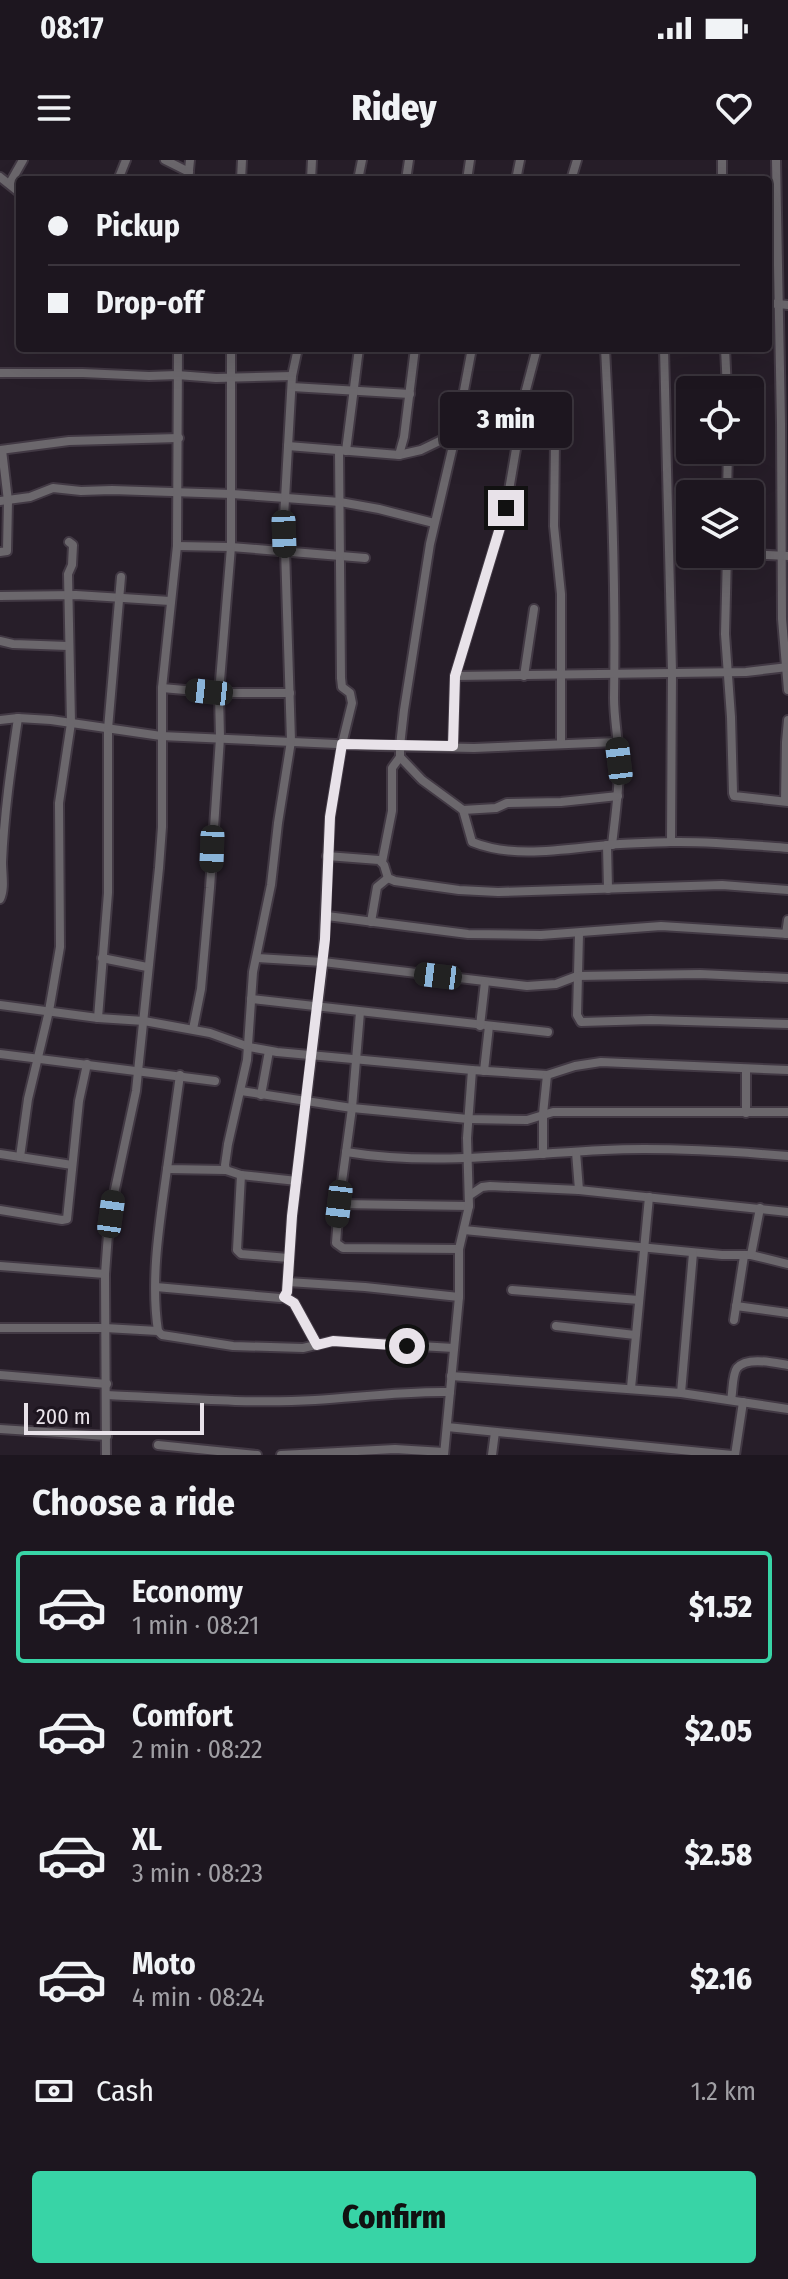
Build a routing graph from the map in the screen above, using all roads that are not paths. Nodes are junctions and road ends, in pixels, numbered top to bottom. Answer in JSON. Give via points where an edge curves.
{"nodes":[{"id":1,"x":23,"y":160,"type":"edge"},
{"id":2,"x":165,"y":160,"type":"edge"},
{"id":3,"x":190,"y":160,"type":"edge"},
{"id":4,"x":776,"y":160,"type":"edge"},
{"id":5,"x":188,"y":176,"type":"edge"},
{"id":6,"x":0,"y":177,"type":"edge"},
{"id":7,"x":10,"y":183,"type":"junction"},
{"id":8,"x":16,"y":189,"type":"edge"},
{"id":9,"x":783,"y":305,"type":"edge"},
{"id":10,"x":178,"y":352,"type":"edge"},
{"id":11,"x":231,"y":352,"type":"edge"},
{"id":12,"x":297,"y":352,"type":"edge"},
{"id":13,"x":358,"y":352,"type":"edge"},
{"id":14,"x":415,"y":352,"type":"edge"},
{"id":15,"x":471,"y":352,"type":"edge"},
{"id":16,"x":536,"y":352,"type":"edge"},
{"id":17,"x":605,"y":352,"type":"edge"},
{"id":18,"x":664,"y":352,"type":"edge"},
{"id":19,"x":725,"y":352,"type":"edge"},
{"id":20,"x":0,"y":373,"type":"edge"},
{"id":21,"x":177,"y":375,"type":"junction"},
{"id":22,"x":292,"y":376,"type":"junction"},
{"id":23,"x":726,"y":376,"type":"edge"},
{"id":24,"x":232,"y":377,"type":"junction"},
{"id":25,"x":292,"y":387,"type":"junction"},
{"id":26,"x":353,"y":392,"type":"junction"},
{"id":27,"x":410,"y":394,"type":"junction"},
{"id":28,"x":784,"y":423,"type":"edge"},
{"id":29,"x":519,"y":425,"type":"junction"},
{"id":30,"x":456,"y":433,"type":"junction"},
{"id":31,"x":179,"y":438,"type":"junction"},
{"id":32,"x":288,"y":446,"type":"junction"},
{"id":33,"x":1,"y":450,"type":"edge"},
{"id":34,"x":343,"y":450,"type":"junction"},
{"id":35,"x":399,"y":455,"type":"junction"},
{"id":36,"x":178,"y":493,"type":"junction"},
{"id":37,"x":232,"y":494,"type":"junction"},
{"id":38,"x":285,"y":497,"type":"junction"},
{"id":39,"x":4,"y":501,"type":"edge"},
{"id":40,"x":340,"y":502,"type":"junction"},
{"id":41,"x":434,"y":523,"type":"junction"},
{"id":42,"x":69,"y":542,"type":"dead end"},
{"id":43,"x":177,"y":546,"type":"junction"},
{"id":44,"x":231,"y":547,"type":"junction"},
{"id":45,"x":285,"y":551,"type":"junction"},
{"id":46,"x":0,"y":552,"type":"edge"},
{"id":47,"x":340,"y":554,"type":"junction"},
{"id":48,"x":764,"y":555,"type":"edge"},
{"id":49,"x":785,"y":556,"type":"edge"},
{"id":50,"x":365,"y":558,"type":"dead end"},
{"id":51,"x":727,"y":568,"type":"edge"},
{"id":52,"x":121,"y":577,"type":"dead end"},
{"id":53,"x":70,"y":595,"type":"junction"},
{"id":54,"x":0,"y":596,"type":"edge"},
{"id":55,"x":119,"y":598,"type":"junction"},
{"id":56,"x":170,"y":601,"type":"junction"},
{"id":57,"x":534,"y":609,"type":"dead end"},
{"id":58,"x":0,"y":641,"type":"edge"},
{"id":59,"x":68,"y":646,"type":"junction"},
{"id":60,"x":459,"y":662,"type":"junction"},
{"id":61,"x":786,"y":667,"type":"edge"},
{"id":62,"x":672,"y":672,"type":"junction"},
{"id":63,"x":728,"y":672,"type":"junction"},
{"id":64,"x":561,"y":673,"type":"junction"},
{"id":65,"x":615,"y":673,"type":"junction"},
{"id":66,"x":473,"y":675,"type":"junction"},
{"id":67,"x":455,"y":676,"type":"junction"},
{"id":68,"x":524,"y":676,"type":"junction"},
{"id":69,"x":162,"y":688,"type":"junction"},
{"id":70,"x":788,"y":690,"type":"edge"},
{"id":71,"x":219,"y":693,"type":"junction"},
{"id":72,"x":290,"y":693,"type":"junction"},
{"id":73,"x":18,"y":718,"type":"junction"},
{"id":74,"x":0,"y":720,"type":"edge"},
{"id":75,"x":788,"y":720,"type":"edge"},
{"id":76,"x":71,"y":723,"type":"junction"},
{"id":77,"x":108,"y":729,"type":"junction"},
{"id":78,"x":161,"y":736,"type":"junction"},
{"id":79,"x":220,"y":738,"type":"junction"},
{"id":80,"x":291,"y":741,"type":"junction"},
{"id":81,"x":617,"y":742,"type":"junction"},
{"id":82,"x":561,"y":743,"type":"junction"},
{"id":83,"x":342,"y":744,"type":"junction"},
{"id":84,"x":400,"y":746,"type":"junction"},
{"id":85,"x":453,"y":746,"type":"junction"},
{"id":86,"x":400,"y":757,"type":"junction"},
{"id":87,"x":618,"y":796,"type":"junction"},
{"id":88,"x":787,"y":802,"type":"edge"},
{"id":89,"x":463,"y":810,"type":"junction"},
{"id":90,"x":671,"y":842,"type":"junction"},
{"id":91,"x":609,"y":845,"type":"junction"},
{"id":92,"x":788,"y":848,"type":"edge"},
{"id":93,"x":327,"y":856,"type":"junction"},
{"id":94,"x":382,"y":862,"type":"junction"},
{"id":95,"x":388,"y":878,"type":"junction"},
{"id":96,"x":608,"y":889,"type":"junction"},
{"id":97,"x":788,"y":890,"type":"edge"},
{"id":98,"x":0,"y":899,"type":"edge"},
{"id":99,"x":327,"y":916,"type":"junction"},
{"id":100,"x":788,"y":920,"type":"edge"},
{"id":101,"x":371,"y":922,"type":"junction"},
{"id":102,"x":579,"y":934,"type":"junction"},
{"id":103,"x":787,"y":934,"type":"edge"},
{"id":104,"x":102,"y":958,"type":"junction"},
{"id":105,"x":257,"y":958,"type":"junction"},
{"id":106,"x":323,"y":962,"type":"junction"},
{"id":107,"x":147,"y":967,"type":"junction"},
{"id":108,"x":577,"y":976,"type":"junction"},
{"id":109,"x":788,"y":978,"type":"edge"},
{"id":110,"x":485,"y":982,"type":"junction"},
{"id":111,"x":251,"y":999,"type":"junction"},
{"id":112,"x":0,"y":1005,"type":"edge"},
{"id":113,"x":316,"y":1006,"type":"junction"},
{"id":114,"x":49,"y":1011,"type":"junction"},
{"id":115,"x":360,"y":1012,"type":"junction"},
{"id":116,"x":98,"y":1018,"type":"junction"},
{"id":117,"x":144,"y":1021,"type":"junction"},
{"id":118,"x":788,"y":1024,"type":"edge"},
{"id":119,"x":485,"y":1026,"type":"junction"},
{"id":120,"x":193,"y":1029,"type":"junction"},
{"id":121,"x":548,"y":1032,"type":"dead end"},
{"id":122,"x":249,"y":1047,"type":"junction"},
{"id":123,"x":269,"y":1051,"type":"junction"},
{"id":124,"x":0,"y":1054,"type":"edge"},
{"id":125,"x":310,"y":1055,"type":"junction"},
{"id":126,"x":355,"y":1058,"type":"junction"},
{"id":127,"x":38,"y":1059,"type":"junction"},
{"id":128,"x":87,"y":1064,"type":"junction"},
{"id":129,"x":746,"y":1069,"type":"junction"},
{"id":130,"x":139,"y":1070,"type":"junction"},
{"id":131,"x":472,"y":1070,"type":"junction"},
{"id":132,"x":788,"y":1070,"type":"edge"},
{"id":133,"x":484,"y":1071,"type":"junction"},
{"id":134,"x":180,"y":1075,"type":"junction"},
{"id":135,"x":547,"y":1075,"type":"junction"},
{"id":136,"x":215,"y":1081,"type":"dead end"},
{"id":137,"x":241,"y":1091,"type":"junction"},
{"id":138,"x":261,"y":1095,"type":"junction"},
{"id":139,"x":306,"y":1102,"type":"junction"},
{"id":140,"x":352,"y":1108,"type":"junction"},
{"id":141,"x":788,"y":1112,"type":"edge"},
{"id":142,"x":746,"y":1113,"type":"junction"},
{"id":143,"x":543,"y":1114,"type":"junction"},
{"id":144,"x":468,"y":1119,"type":"junction"},
{"id":145,"x":346,"y":1152,"type":"junction"},
{"id":146,"x":576,"y":1152,"type":"junction"},
{"id":147,"x":0,"y":1154,"type":"edge"},
{"id":148,"x":543,"y":1154,"type":"junction"},
{"id":149,"x":468,"y":1156,"type":"junction"},
{"id":150,"x":788,"y":1156,"type":"edge"},
{"id":151,"x":20,"y":1157,"type":"junction"},
{"id":152,"x":72,"y":1165,"type":"junction"},
{"id":153,"x":167,"y":1169,"type":"junction"},
{"id":154,"x":226,"y":1170,"type":"junction"},
{"id":155,"x":241,"y":1175,"type":"junction"},
{"id":156,"x":297,"y":1181,"type":"junction"},
{"id":157,"x":579,"y":1190,"type":"junction"},
{"id":158,"x":470,"y":1195,"type":"junction"},
{"id":159,"x":649,"y":1197,"type":"junction"},
{"id":160,"x":339,"y":1204,"type":"junction"},
{"id":161,"x":469,"y":1206,"type":"junction"},
{"id":162,"x":760,"y":1208,"type":"junction"},
{"id":163,"x":0,"y":1210,"type":"edge"},
{"id":164,"x":788,"y":1212,"type":"edge"},
{"id":165,"x":464,"y":1230,"type":"junction"},
{"id":166,"x":644,"y":1248,"type":"junction"},
{"id":167,"x":459,"y":1249,"type":"junction"},
{"id":168,"x":693,"y":1253,"type":"junction"},
{"id":169,"x":748,"y":1256,"type":"junction"},
{"id":170,"x":288,"y":1258,"type":"junction"},
{"id":171,"x":788,"y":1264,"type":"edge"},
{"id":172,"x":0,"y":1266,"type":"edge"},
{"id":173,"x":105,"y":1274,"type":"junction"},
{"id":174,"x":288,"y":1282,"type":"junction"},
{"id":175,"x":156,"y":1287,"type":"junction"},
{"id":176,"x":512,"y":1290,"type":"dead end"},
{"id":177,"x":284,"y":1297,"type":"junction"},
{"id":178,"x":459,"y":1297,"type":"junction"},
{"id":179,"x":639,"y":1300,"type":"junction"},
{"id":180,"x":736,"y":1306,"type":"junction"},
{"id":181,"x":788,"y":1313,"type":"edge"},
{"id":182,"x":734,"y":1320,"type":"dead end"},
{"id":183,"x":556,"y":1326,"type":"dead end"},
{"id":184,"x":0,"y":1328,"type":"edge"},
{"id":185,"x":105,"y":1328,"type":"junction"},
{"id":186,"x":158,"y":1331,"type":"junction"},
{"id":187,"x":635,"y":1335,"type":"junction"},
{"id":188,"x":317,"y":1345,"type":"junction"},
{"id":189,"x":454,"y":1348,"type":"junction"},
{"id":190,"x":788,"y":1365,"type":"edge"},
{"id":191,"x":0,"y":1375,"type":"edge"},
{"id":192,"x":451,"y":1376,"type":"junction"},
{"id":193,"x":107,"y":1384,"type":"junction"},
{"id":194,"x":631,"y":1388,"type":"junction"},
{"id":195,"x":450,"y":1392,"type":"junction"},
{"id":196,"x":681,"y":1393,"type":"junction"},
{"id":197,"x":107,"y":1395,"type":"junction"},
{"id":198,"x":731,"y":1400,"type":"junction"},
{"id":199,"x":743,"y":1402,"type":"junction"},
{"id":200,"x":788,"y":1409,"type":"edge"},
{"id":201,"x":447,"y":1427,"type":"junction"},
{"id":202,"x":0,"y":1429,"type":"edge"},
{"id":203,"x":495,"y":1432,"type":"junction"},
{"id":204,"x":107,"y":1436,"type":"junction"},
{"id":205,"x":158,"y":1445,"type":"dead end"},
{"id":206,"x":444,"y":1453,"type":"edge"},
{"id":207,"x":106,"y":1455,"type":"edge"},
{"id":208,"x":257,"y":1455,"type":"edge"},
{"id":209,"x":281,"y":1455,"type":"edge"},
{"id":210,"x":492,"y":1455,"type":"edge"},
{"id":211,"x":733,"y":1455,"type":"edge"}],
"edges":[{"from":1,"to":7,"type":"street"},
{"from":2,"to":5,"type":"street"},
{"from":3,"to":5,"type":"street"},
{"from":4,"to":9,"type":"street"},
{"from":6,"to":7,"type":"street"},
{"from":7,"to":8,"type":"street"},
{"from":9,"to":28,"type":"street"},
{"from":10,"to":21,"type":"street"},
{"from":11,"to":24,"type":"street"},
{"from":12,"to":22,"type":"street"},
{"from":13,"to":26,"type":"street"},
{"from":14,"to":27,"type":"street"},
{"from":15,"to":30,"type":"street"},
{"from":16,"to":29,"type":"street"},
{"from":17,"to":65,"type":"street"},
{"from":18,"to":62,"type":"street"},
{"from":19,"to":23,"type":"street"},
{"from":20,"to":21,"type":"street"},
{"from":21,"to":24,"type":"street"},
{"from":21,"to":31,"type":"street"},
{"from":22,"to":24,"type":"street"},
{"from":22,"to":25,"type":"street"},
{"from":24,"to":37,"type":"street"},
{"from":25,"to":26,"type":"street"},
{"from":25,"to":32,"type":"street"},
{"from":26,"to":27,"type":"street"},
{"from":26,"to":34,"type":"street"},
{"from":27,"to":35,"type":"street"},
{"from":28,"to":49,"type":"street"},
{"from":29,"to":60,"type":"street","via":[[506,508]]},
{"from":29,"to":64,"type":"street","via":[[549,430],[555,438]]},
{"from":30,"to":35,"type":"street"},
{"from":30,"to":41,"type":"street"},
{"from":31,"to":33,"type":"street","via":[[69,441]]},
{"from":31,"to":36,"type":"street"},
{"from":32,"to":34,"type":"street"},
{"from":32,"to":38,"type":"street"},
{"from":33,"to":39,"type":"street"},
{"from":34,"to":35,"type":"street"},
{"from":34,"to":40,"type":"street"},
{"from":36,"to":37,"type":"street"},
{"from":36,"to":39,"type":"street","via":[[53,488]]},
{"from":36,"to":43,"type":"street"},
{"from":37,"to":38,"type":"street"},
{"from":37,"to":44,"type":"street"},
{"from":38,"to":40,"type":"street"},
{"from":38,"to":45,"type":"street"},
{"from":39,"to":46,"type":"street","via":[[7,551]]},
{"from":40,"to":41,"type":"street"},
{"from":40,"to":47,"type":"street"},
{"from":41,"to":84,"type":"street"},
{"from":42,"to":53,"type":"street"},
{"from":43,"to":44,"type":"street"},
{"from":43,"to":56,"type":"street"},
{"from":44,"to":45,"type":"street"},
{"from":44,"to":71,"type":"street"},
{"from":45,"to":47,"type":"street"},
{"from":45,"to":72,"type":"street"},
{"from":47,"to":50,"type":"street"},
{"from":47,"to":83,"type":"street","via":[[341,678],[352,703]]},
{"from":48,"to":49,"type":"street"},
{"from":49,"to":61,"type":"street"},
{"from":51,"to":63,"type":"street"},
{"from":52,"to":55,"type":"street"},
{"from":53,"to":54,"type":"street"},
{"from":53,"to":55,"type":"street"},
{"from":53,"to":59,"type":"street"},
{"from":55,"to":56,"type":"street"},
{"from":55,"to":77,"type":"street"},
{"from":56,"to":69,"type":"street"},
{"from":57,"to":68,"type":"street"},
{"from":58,"to":59,"type":"street"},
{"from":59,"to":76,"type":"street"},
{"from":60,"to":66,"type":"street"},
{"from":60,"to":67,"type":"street"},
{"from":61,"to":63,"type":"street"},
{"from":61,"to":70,"type":"street"},
{"from":62,"to":63,"type":"street"},
{"from":62,"to":65,"type":"street"},
{"from":62,"to":90,"type":"street"},
{"from":63,"to":88,"type":"street","via":[[734,796]]},
{"from":64,"to":65,"type":"street"},
{"from":64,"to":68,"type":"street"},
{"from":64,"to":82,"type":"street"},
{"from":65,"to":81,"type":"street"},
{"from":66,"to":67,"type":"street"},
{"from":66,"to":68,"type":"street"},
{"from":67,"to":85,"type":"street"},
{"from":69,"to":71,"type":"street"},
{"from":69,"to":78,"type":"street"},
{"from":71,"to":72,"type":"street"},
{"from":71,"to":79,"type":"street"},
{"from":72,"to":80,"type":"street"},
{"from":73,"to":74,"type":"street"},
{"from":73,"to":76,"type":"street"},
{"from":73,"to":98,"type":"street"},
{"from":75,"to":88,"type":"street"},
{"from":76,"to":77,"type":"street"},
{"from":76,"to":114,"type":"street","via":[[59,803],[60,947]]},
{"from":77,"to":78,"type":"street"},
{"from":77,"to":104,"type":"street","via":[[108,893]]},
{"from":78,"to":79,"type":"street"},
{"from":78,"to":107,"type":"street","via":[[162,827]]},
{"from":79,"to":80,"type":"street"},
{"from":79,"to":120,"type":"street","via":[[205,945]]},
{"from":80,"to":83,"type":"street"},
{"from":80,"to":105,"type":"street"},
{"from":81,"to":82,"type":"street"},
{"from":81,"to":87,"type":"street"},
{"from":82,"to":85,"type":"street"},
{"from":83,"to":84,"type":"street"},
{"from":83,"to":93,"type":"street"},
{"from":84,"to":85,"type":"street"},
{"from":84,"to":86,"type":"street"},
{"from":86,"to":89,"type":"street"},
{"from":86,"to":94,"type":"street","via":[[392,768],[392,811]]},
{"from":87,"to":89,"type":"street"},
{"from":87,"to":91,"type":"street"},
{"from":89,"to":91,"type":"street","via":[[472,842],[481,846],[553,851]]},
{"from":90,"to":91,"type":"street"},
{"from":90,"to":92,"type":"street"},
{"from":91,"to":96,"type":"street"},
{"from":93,"to":94,"type":"street"},
{"from":93,"to":99,"type":"street"},
{"from":94,"to":95,"type":"street"},
{"from":95,"to":96,"type":"street","via":[[459,890]]},
{"from":95,"to":101,"type":"street","via":[[377,887]]},
{"from":96,"to":97,"type":"street","via":[[722,885]]},
{"from":99,"to":101,"type":"street"},
{"from":99,"to":106,"type":"street"},
{"from":100,"to":103,"type":"street"},
{"from":101,"to":102,"type":"street","via":[[468,934]]},
{"from":102,"to":103,"type":"street","via":[[661,926]]},
{"from":102,"to":108,"type":"street"},
{"from":104,"to":107,"type":"street"},
{"from":104,"to":116,"type":"street"},
{"from":105,"to":106,"type":"street"},
{"from":105,"to":111,"type":"street"},
{"from":106,"to":110,"type":"street"},
{"from":106,"to":113,"type":"street"},
{"from":107,"to":117,"type":"street"},
{"from":108,"to":109,"type":"street"},
{"from":108,"to":110,"type":"street","via":[[544,986]]},
{"from":108,"to":118,"type":"street","via":[[581,1022]]},
{"from":110,"to":119,"type":"street"},
{"from":111,"to":113,"type":"street"},
{"from":111,"to":122,"type":"street"},
{"from":112,"to":114,"type":"street"},
{"from":113,"to":115,"type":"street"},
{"from":113,"to":125,"type":"street"},
{"from":114,"to":116,"type":"street"},
{"from":114,"to":127,"type":"street"},
{"from":115,"to":119,"type":"street"},
{"from":115,"to":126,"type":"street"},
{"from":116,"to":117,"type":"street"},
{"from":117,"to":120,"type":"street"},
{"from":117,"to":130,"type":"street"},
{"from":119,"to":121,"type":"street"},
{"from":119,"to":133,"type":"street"},
{"from":120,"to":122,"type":"street"},
{"from":122,"to":123,"type":"street"},
{"from":122,"to":137,"type":"street"},
{"from":123,"to":125,"type":"street"},
{"from":123,"to":138,"type":"street"},
{"from":124,"to":127,"type":"street"},
{"from":125,"to":126,"type":"street"},
{"from":125,"to":139,"type":"street"},
{"from":126,"to":131,"type":"street"},
{"from":126,"to":140,"type":"street"},
{"from":127,"to":128,"type":"street"},
{"from":127,"to":151,"type":"street"},
{"from":128,"to":130,"type":"street"},
{"from":128,"to":152,"type":"street"},
{"from":129,"to":132,"type":"street"},
{"from":129,"to":135,"type":"street","via":[[601,1062]]},
{"from":129,"to":142,"type":"street"},
{"from":130,"to":134,"type":"street"},
{"from":130,"to":173,"type":"street","via":[[114,1194]]},
{"from":131,"to":133,"type":"street"},
{"from":131,"to":144,"type":"street"},
{"from":133,"to":135,"type":"street"},
{"from":134,"to":136,"type":"street"},
{"from":134,"to":153,"type":"street"},
{"from":135,"to":143,"type":"street"},
{"from":137,"to":138,"type":"street"},
{"from":137,"to":154,"type":"street"},
{"from":138,"to":139,"type":"street"},
{"from":139,"to":140,"type":"street"},
{"from":139,"to":156,"type":"street"},
{"from":140,"to":144,"type":"street"},
{"from":140,"to":145,"type":"street"},
{"from":141,"to":142,"type":"street"},
{"from":142,"to":143,"type":"street"},
{"from":143,"to":144,"type":"street","via":[[527,1120]]},
{"from":143,"to":148,"type":"street"},
{"from":144,"to":149,"type":"street"},
{"from":145,"to":149,"type":"street","via":[[397,1158]]},
{"from":145,"to":160,"type":"street"},
{"from":146,"to":148,"type":"street"},
{"from":146,"to":150,"type":"street","via":[[660,1149]]},
{"from":146,"to":157,"type":"street"},
{"from":147,"to":151,"type":"street"},
{"from":148,"to":149,"type":"street"},
{"from":149,"to":158,"type":"street"},
{"from":151,"to":152,"type":"street"},
{"from":152,"to":163,"type":"street","via":[[65,1220]]},
{"from":153,"to":154,"type":"street"},
{"from":153,"to":175,"type":"street"},
{"from":154,"to":155,"type":"street"},
{"from":155,"to":156,"type":"street"},
{"from":155,"to":170,"type":"street","via":[[237,1250]]},
{"from":156,"to":170,"type":"street"},
{"from":157,"to":158,"type":"street","via":[[490,1186]]},
{"from":157,"to":159,"type":"street"},
{"from":158,"to":161,"type":"street"},
{"from":159,"to":162,"type":"street"},
{"from":159,"to":166,"type":"street"},
{"from":160,"to":161,"type":"street"},
{"from":160,"to":167,"type":"street","via":[[336,1243],[343,1248]]},
{"from":161,"to":165,"type":"street"},
{"from":162,"to":164,"type":"street"},
{"from":162,"to":169,"type":"street"},
{"from":165,"to":166,"type":"street"},
{"from":165,"to":167,"type":"street"},
{"from":166,"to":168,"type":"street"},
{"from":166,"to":179,"type":"street"},
{"from":167,"to":178,"type":"street"},
{"from":168,"to":169,"type":"street"},
{"from":168,"to":196,"type":"street"},
{"from":169,"to":171,"type":"street"},
{"from":169,"to":180,"type":"street"},
{"from":170,"to":174,"type":"street"},
{"from":172,"to":173,"type":"street"},
{"from":173,"to":185,"type":"street"},
{"from":174,"to":177,"type":"street"},
{"from":174,"to":178,"type":"street"},
{"from":175,"to":177,"type":"street"},
{"from":175,"to":186,"type":"street"},
{"from":176,"to":179,"type":"street"},
{"from":177,"to":188,"type":"street","via":[[294,1303]]},
{"from":178,"to":189,"type":"street"},
{"from":179,"to":187,"type":"street"},
{"from":180,"to":181,"type":"street"},
{"from":180,"to":182,"type":"street"},
{"from":183,"to":187,"type":"street"},
{"from":184,"to":185,"type":"street"},
{"from":185,"to":186,"type":"street"},
{"from":185,"to":193,"type":"street"},
{"from":186,"to":188,"type":"street","via":[[233,1346]]},
{"from":187,"to":194,"type":"street"},
{"from":188,"to":189,"type":"street","via":[[333,1341]]},
{"from":189,"to":192,"type":"street"},
{"from":190,"to":198,"type":"street","via":[[742,1364],[735,1373]]},
{"from":191,"to":193,"type":"street"},
{"from":192,"to":194,"type":"street"},
{"from":192,"to":195,"type":"street"},
{"from":193,"to":197,"type":"street"},
{"from":194,"to":196,"type":"street"},
{"from":195,"to":197,"type":"street","via":[[278,1401]]},
{"from":195,"to":201,"type":"street"},
{"from":196,"to":198,"type":"street"},
{"from":197,"to":204,"type":"street"},
{"from":198,"to":199,"type":"street"},
{"from":199,"to":200,"type":"street"},
{"from":199,"to":211,"type":"street"},
{"from":201,"to":203,"type":"street"},
{"from":201,"to":206,"type":"street"},
{"from":202,"to":204,"type":"street"},
{"from":203,"to":210,"type":"street"},
{"from":203,"to":211,"type":"street"},
{"from":204,"to":207,"type":"street"},
{"from":205,"to":208,"type":"street"},
{"from":206,"to":209,"type":"street","via":[[395,1449]]}]}
